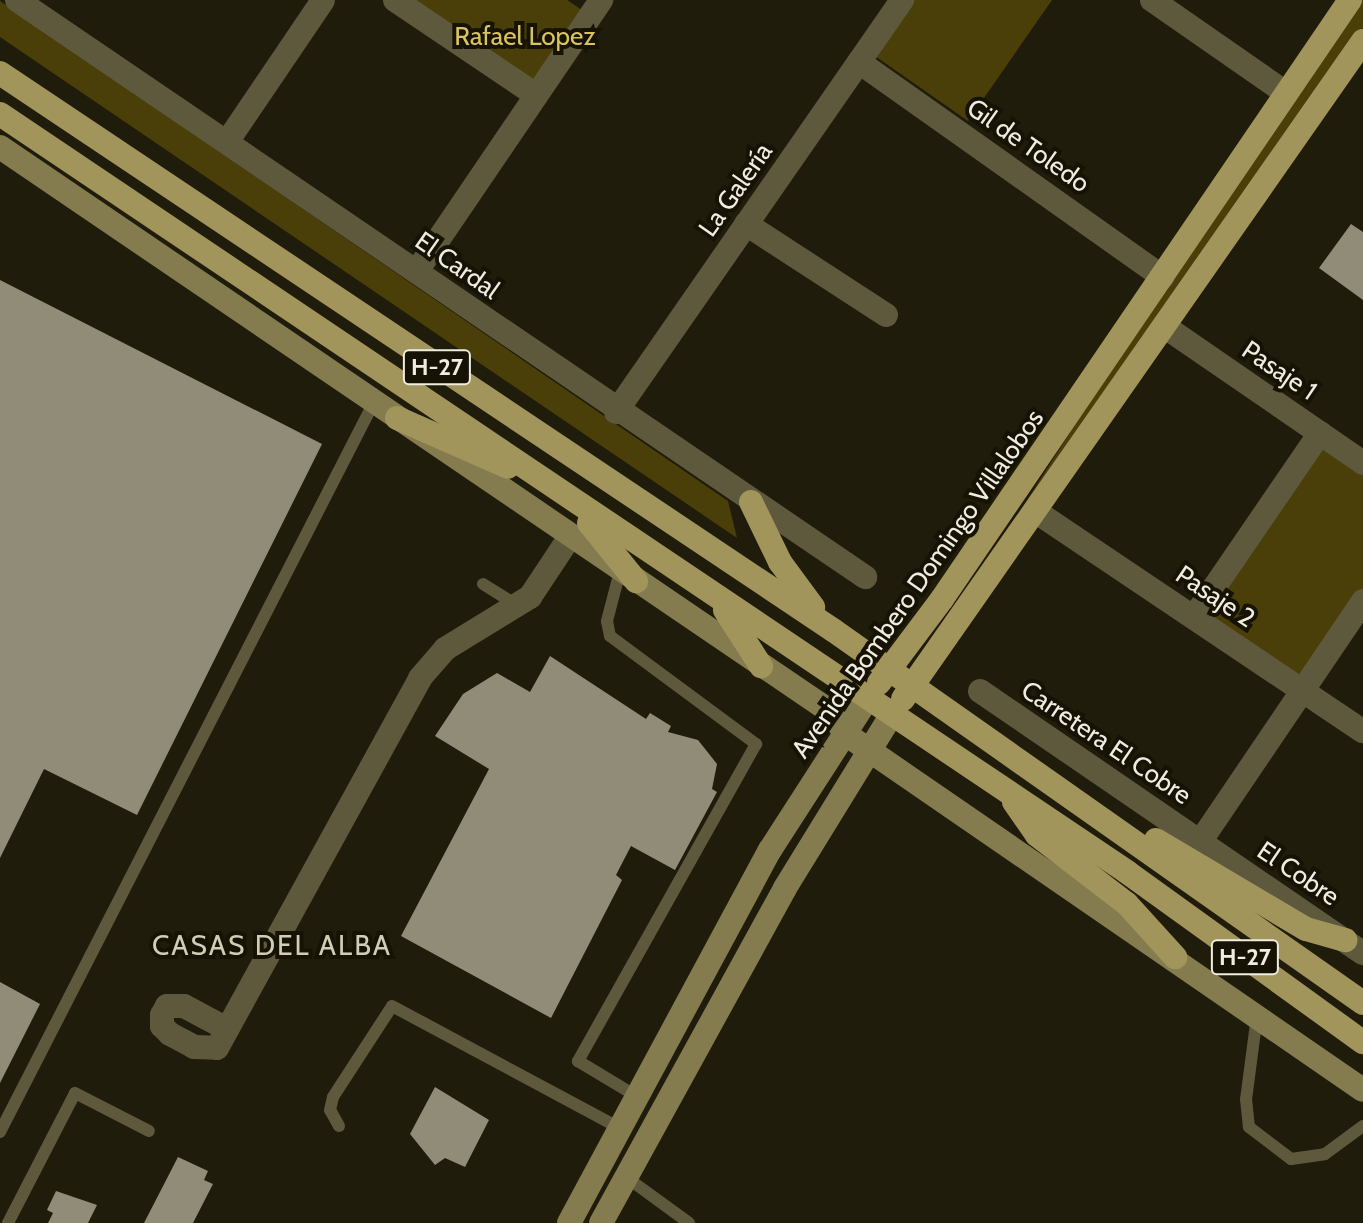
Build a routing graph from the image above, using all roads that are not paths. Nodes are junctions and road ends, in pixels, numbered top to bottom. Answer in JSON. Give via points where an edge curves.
{"nodes":[{"id":1,"x":17,"y":0,"type":"edge"},
{"id":2,"x":323,"y":0,"type":"edge"},
{"id":3,"x":395,"y":0,"type":"edge"},
{"id":4,"x":902,"y":0,"type":"edge"},
{"id":5,"x":1152,"y":0,"type":"edge"},
{"id":6,"x":1350,"y":0,"type":"edge"},
{"id":7,"x":591,"y":4,"type":"edge"},
{"id":8,"x":1363,"y":41,"type":"edge"},
{"id":9,"x":859,"y":62,"type":"junction"},
{"id":10,"x":0,"y":73,"type":"edge"},
{"id":11,"x":1286,"y":93,"type":"junction"},
{"id":12,"x":536,"y":95,"type":"junction"},
{"id":13,"x":0,"y":114,"type":"edge"},
{"id":14,"x":227,"y":142,"type":"junction"},
{"id":15,"x":5,"y":154,"type":"edge"},
{"id":16,"x":746,"y":224,"type":"junction"},
{"id":17,"x":417,"y":271,"type":"junction"},
{"id":18,"x":1163,"y":277,"type":"junction"},
{"id":19,"x":886,"y":315,"type":"dead end"},
{"id":20,"x":1164,"y":326,"type":"junction"},
{"id":21,"x":373,"y":404,"type":"junction"},
{"id":22,"x":616,"y":412,"type":"junction"},
{"id":23,"x":397,"y":418,"type":"junction"},
{"id":24,"x":1320,"y":433,"type":"junction"},
{"id":25,"x":1363,"y":463,"type":"edge"},
{"id":26,"x":546,"y":482,"type":"junction"},
{"id":27,"x":751,"y":502,"type":"junction"},
{"id":28,"x":1035,"y":511,"type":"junction"},
{"id":29,"x":569,"y":538,"type":"junction"},
{"id":30,"x":628,"y":576,"type":"junction"},
{"id":31,"x":865,"y":577,"type":"dead end"},
{"id":32,"x":483,"y":584,"type":"dead end"},
{"id":33,"x":707,"y":591,"type":"junction"},
{"id":34,"x":1363,"y":601,"type":"edge"},
{"id":35,"x":516,"y":605,"type":"junction"},
{"id":36,"x":1194,"y":617,"type":"junction"},
{"id":37,"x":833,"y":630,"type":"junction"},
{"id":38,"x":761,"y":666,"type":"junction"},
{"id":39,"x":888,"y":670,"type":"junction"},
{"id":40,"x":912,"y":686,"type":"junction"},
{"id":41,"x":980,"y":691,"type":"dead end"},
{"id":42,"x":1301,"y":691,"type":"junction"},
{"id":43,"x":868,"y":698,"type":"junction"},
{"id":44,"x":892,"y":714,"type":"junction"},
{"id":45,"x":1363,"y":731,"type":"edge"},
{"id":46,"x":847,"y":735,"type":"junction"},
{"id":47,"x":873,"y":751,"type":"junction"},
{"id":48,"x":1009,"y":793,"type":"junction"},
{"id":49,"x":1115,"y":829,"type":"junction"},
{"id":50,"x":1200,"y":842,"type":"junction"},
{"id":51,"x":1354,"y":947,"type":"edge"},
{"id":52,"x":1175,"y":957,"type":"junction"},
{"id":53,"x":1363,"y":1003,"type":"edge"},
{"id":54,"x":1257,"y":1016,"type":"junction"},
{"id":55,"x":227,"y":1029,"type":"dead end"},
{"id":56,"x":1363,"y":1042,"type":"edge"},
{"id":57,"x":1363,"y":1090,"type":"edge"},
{"id":58,"x":638,"y":1097,"type":"junction"},
{"id":59,"x":661,"y":1111,"type":"junction"},
{"id":60,"x":339,"y":1126,"type":"dead end"},
{"id":61,"x":1363,"y":1126,"type":"edge"},
{"id":62,"x":620,"y":1128,"type":"junction"},
{"id":63,"x":149,"y":1131,"type":"dead end"},
{"id":64,"x":0,"y":1132,"type":"edge"},
{"id":65,"x":626,"y":1177,"type":"junction"},
{"id":66,"x":8,"y":1223,"type":"edge"},
{"id":67,"x":569,"y":1223,"type":"edge"},
{"id":68,"x":601,"y":1223,"type":"edge"},
{"id":69,"x":689,"y":1223,"type":"edge"}],
"edges":[{"from":1,"to":14,"type":"street","name":"El Cardal"},
{"from":2,"to":14,"type":"street"},
{"from":3,"to":12,"type":"street"},
{"from":4,"to":9,"type":"street","name":"La Galería"},
{"from":5,"to":11,"type":"street"},
{"from":6,"to":11,"type":"main road","name":"Avenida Bombero Domingo Villalobos"},
{"from":7,"to":12,"type":"street"},
{"from":8,"to":20,"type":"main road","name":"Avenida Bombero Domingo Villalobos"},
{"from":9,"to":16,"type":"street","name":"La Galería"},
{"from":9,"to":18,"type":"street","name":"Gil de Toledo"},
{"from":10,"to":37,"type":"main road","number":"H-27"},
{"from":11,"to":18,"type":"main road","name":"Avenida Bombero Domingo Villalobos"},
{"from":12,"to":17,"type":"street"},
{"from":13,"to":26,"type":"main road","number":"H-27"},
{"from":14,"to":17,"type":"street","name":"El Cardal"},
{"from":15,"to":21,"type":"street"},
{"from":16,"to":19,"type":"street"},
{"from":16,"to":22,"type":"street","name":"La Galería"},
{"from":17,"to":22,"type":"street","name":"El Cardal"},
{"from":18,"to":39,"type":"main road","name":"Avenida Bombero Domingo Villalobos"},
{"from":20,"to":24,"type":"street","name":"Pasaje 1"},
{"from":20,"to":28,"type":"main road","name":"Avenida Bombero Domingo Villalobos"},
{"from":21,"to":23,"type":"street"},
{"from":21,"to":64,"type":"lane"},
{"from":22,"to":27,"type":"street","name":"El Cardal"},
{"from":23,"to":26,"type":"main road"},
{"from":23,"to":29,"type":"street"},
{"from":24,"to":25,"type":"street","name":"Pasaje 1"},
{"from":24,"to":36,"type":"street"},
{"from":26,"to":30,"type":"main road","via":[[605,539]]},
{"from":26,"to":33,"type":"main road","number":"H-27"},
{"from":27,"to":31,"type":"street","name":"El Cardal"},
{"from":27,"to":37,"type":"main road","via":[[795,587]]},
{"from":28,"to":36,"type":"street","name":"Pasaje 2"},
{"from":28,"to":40,"type":"main road","name":"Avenida Bombero Domingo Villalobos"},
{"from":29,"to":30,"type":"street"},
{"from":29,"to":35,"type":"street","via":[[530,597]]},
{"from":30,"to":38,"type":"street"},
{"from":30,"to":58,"type":"lane","via":[[607,621],[610,636],[756,744],[578,1061]]},
{"from":32,"to":35,"type":"lane"},
{"from":33,"to":38,"type":"main road","via":[[735,620]]},
{"from":33,"to":43,"type":"main road","number":"H-27"},
{"from":34,"to":42,"type":"street"},
{"from":35,"to":55,"type":"street","via":[[445,649],[420,678]]},
{"from":36,"to":42,"type":"street","name":"Pasaje 2"},
{"from":37,"to":39,"type":"main road","number":"H-27"},
{"from":38,"to":46,"type":"street","via":[[828,710]]},
{"from":39,"to":40,"type":"main road","number":"H-27"},
{"from":39,"to":43,"type":"main road","name":"Avenida Bombero Domingo Villalobos"},
{"from":40,"to":44,"type":"main road","name":"Avenida Bombero Domingo Villalobos"},
{"from":40,"to":49,"type":"main road","number":"H-27"},
{"from":41,"to":50,"type":"street","name":"Carretera El Cobre"},
{"from":42,"to":45,"type":"street","name":"Pasaje 2"},
{"from":42,"to":50,"type":"street"},
{"from":43,"to":44,"type":"main road","number":"H-27"},
{"from":43,"to":46,"type":"street","name":"Avenida Bombero Domingo Villalobos"},
{"from":44,"to":47,"type":"street","name":"Avenida Bombero Domingo Villalobos"},
{"from":44,"to":48,"type":"main road","number":"H-27"},
{"from":46,"to":47,"type":"street"},
{"from":46,"to":58,"type":"street","name":"Avenida Bombero Domingo Villalobos","via":[[770,850]]},
{"from":47,"to":52,"type":"street"},
{"from":47,"to":59,"type":"street","name":"Avenida Bombero Domingo Villalobos","via":[[791,878]]},
{"from":48,"to":52,"type":"main road","via":[[1037,835],[1127,904]]},
{"from":48,"to":56,"type":"main road","number":"H-27"},
{"from":49,"to":51,"type":"main road","via":[[1153,839],[1306,929]]},
{"from":49,"to":53,"type":"main road","number":"H-27"},
{"from":50,"to":51,"type":"street","name":"El Cobre"},
{"from":52,"to":54,"type":"street"},
{"from":54,"to":57,"type":"street"},
{"from":54,"to":61,"type":"lane","via":[[1246,1099],[1249,1127],[1291,1159],[1325,1154]]},
{"from":58,"to":59,"type":"street"},
{"from":58,"to":62,"type":"street","name":"Avenida Bombero Domingo Villalobos"},
{"from":59,"to":65,"type":"street","name":"Avenida Bombero Domingo Villalobos"},
{"from":60,"to":62,"type":"lane","via":[[330,1110],[333,1097],[392,1006]]},
{"from":62,"to":67,"type":"street","name":"Avenida Bombero Domingo Villalobos"},
{"from":63,"to":66,"type":"lane","via":[[75,1093]]},
{"from":65,"to":68,"type":"street","name":"Avenida Bombero Domingo Villalobos"},
{"from":65,"to":69,"type":"lane"}]}
